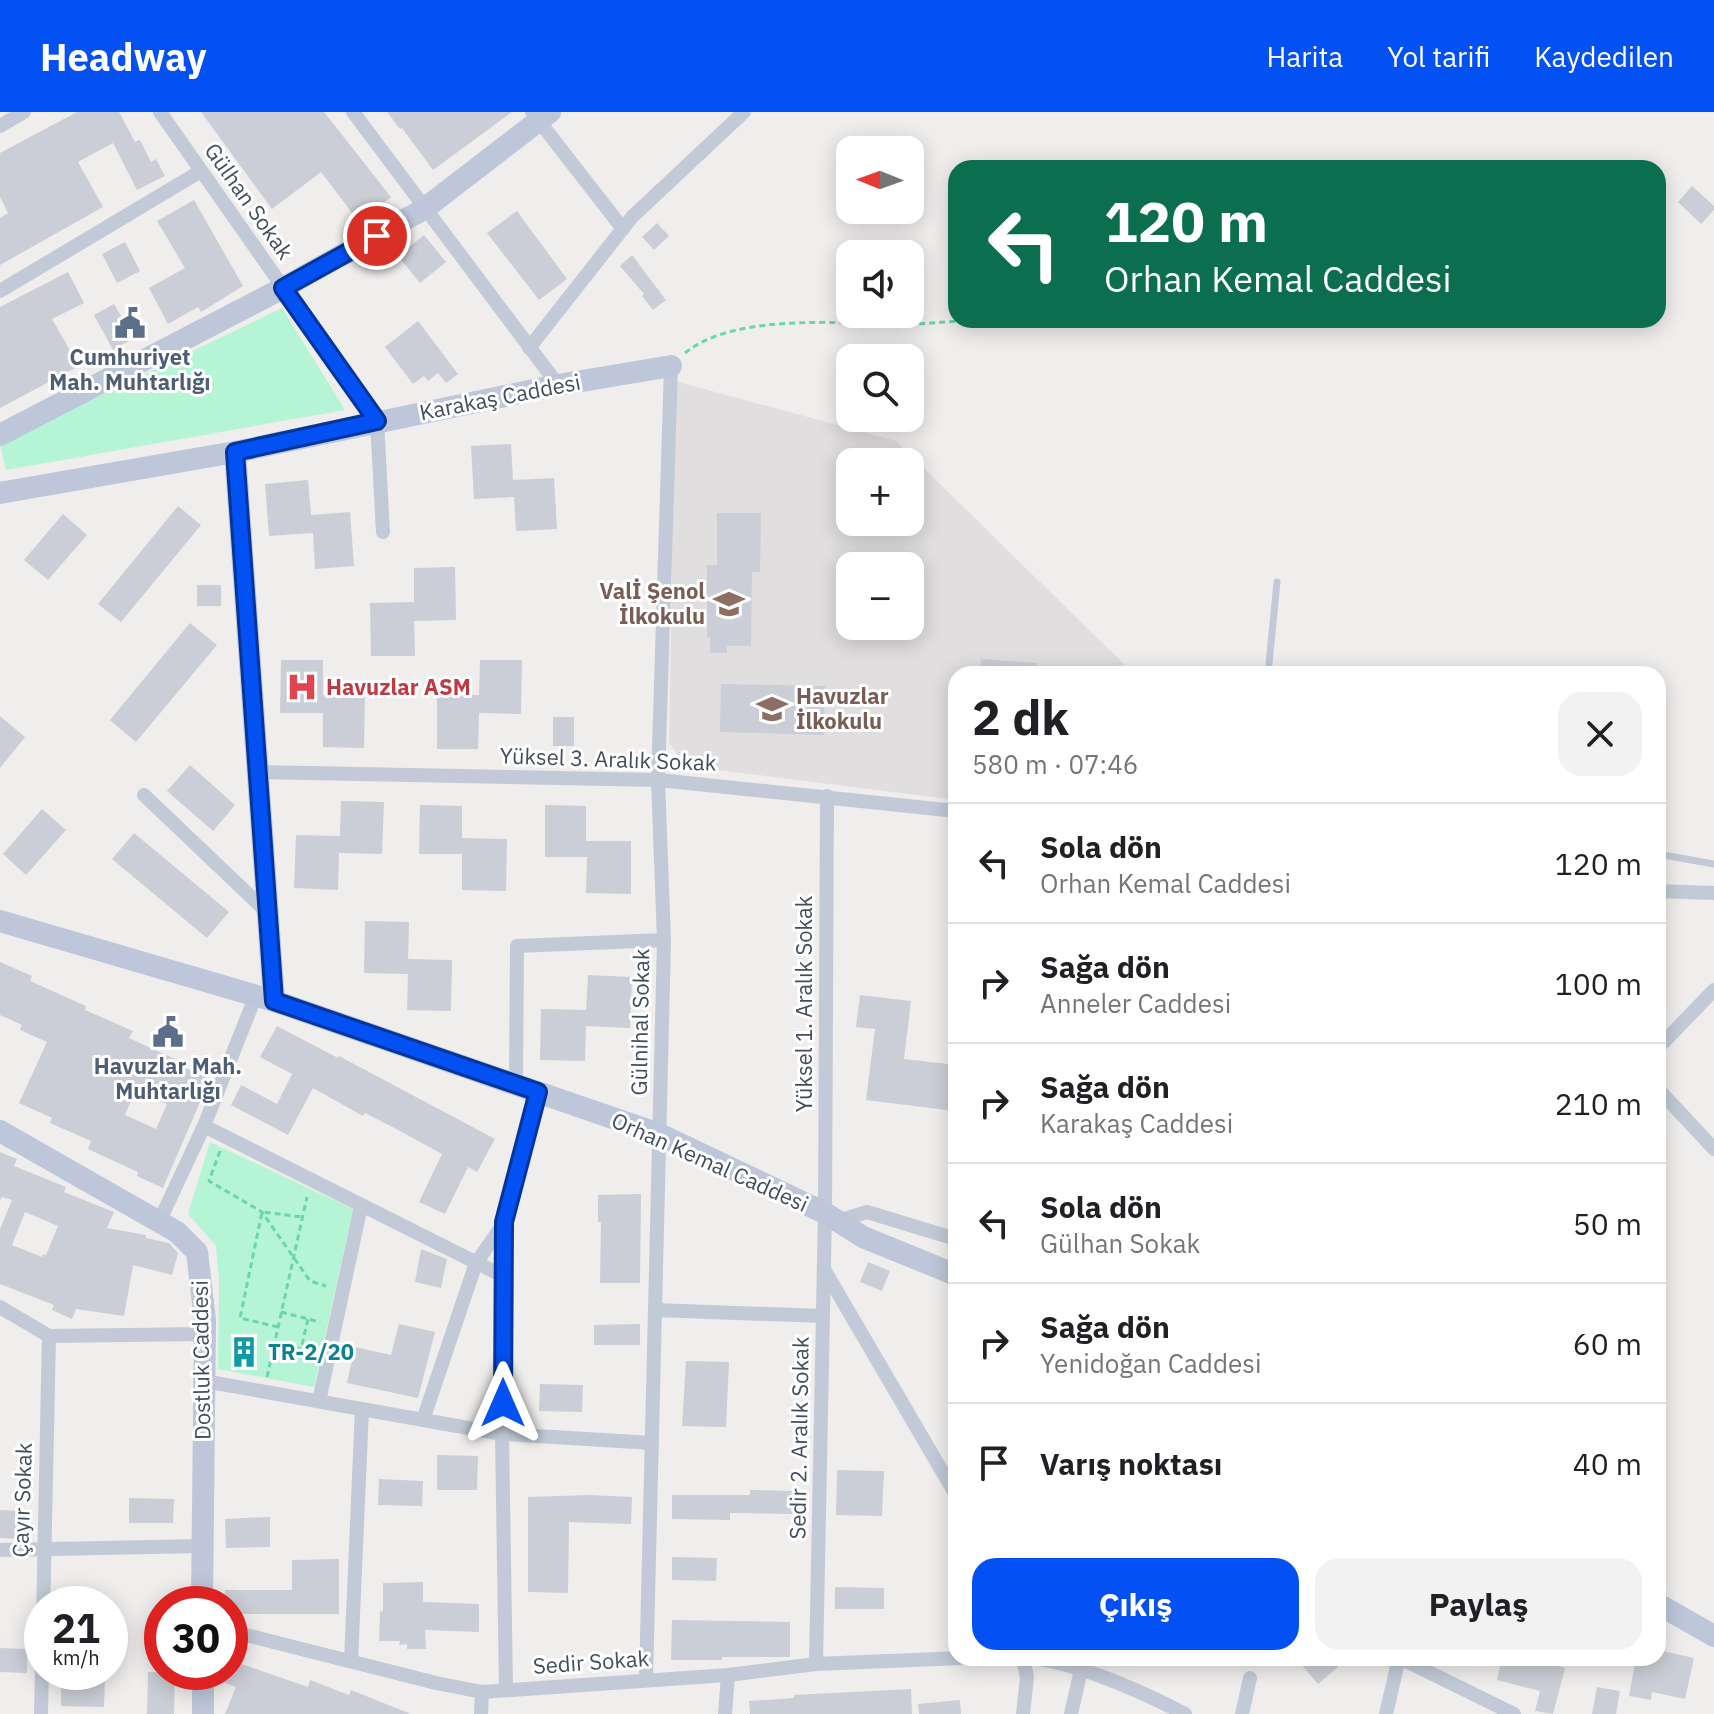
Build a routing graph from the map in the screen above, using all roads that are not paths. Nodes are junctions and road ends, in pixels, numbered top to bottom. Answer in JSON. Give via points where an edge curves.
{"nodes":[{"id":1,"x":24,"y":112,"type":"edge"},
{"id":2,"x":160,"y":112,"type":"edge"},
{"id":3,"x":353,"y":112,"type":"edge"},
{"id":4,"x":744,"y":112,"type":"edge"},
{"id":5,"x":540,"y":115,"type":"edge"},
{"id":6,"x":0,"y":126,"type":"edge"},
{"id":7,"x":201,"y":171,"type":"junction"},
{"id":8,"x":424,"y":209,"type":"junction"},
{"id":9,"x":623,"y":229,"type":"junction"},
{"id":10,"x":283,"y":288,"type":"junction"},
{"id":11,"x":0,"y":291,"type":"edge"},
{"id":12,"x":529,"y":348,"type":"junction"},
{"id":13,"x":671,"y":366,"type":"joint"},
{"id":14,"x":558,"y":385,"type":"junction"},
{"id":15,"x":377,"y":421,"type":"junction"},
{"id":16,"x":0,"y":435,"type":"edge"},
{"id":17,"x":235,"y":452,"type":"junction"},
{"id":18,"x":0,"y":493,"type":"edge"},
{"id":19,"x":383,"y":532,"type":"dead end"},
{"id":20,"x":1277,"y":582,"type":"dead end"},
{"id":21,"x":1269,"y":666,"type":"edge"},
{"id":22,"x":258,"y":772,"type":"junction"},
{"id":23,"x":658,"y":780,"type":"junction"},
{"id":24,"x":144,"y":795,"type":"dead end"},
{"id":25,"x":827,"y":796,"type":"junction"},
{"id":26,"x":948,"y":810,"type":"edge"},
{"id":27,"x":1666,"y":855,"type":"edge"},
{"id":28,"x":1714,"y":864,"type":"edge"},
{"id":29,"x":1666,"y":891,"type":"edge"},
{"id":30,"x":1714,"y":893,"type":"edge"},
{"id":31,"x":268,"y":913,"type":"junction"},
{"id":32,"x":0,"y":921,"type":"edge"},
{"id":33,"x":664,"y":940,"type":"junction"},
{"id":34,"x":1714,"y":990,"type":"edge"},
{"id":35,"x":265,"y":998,"type":"junction"},
{"id":36,"x":1666,"y":1040,"type":"edge"},
{"id":37,"x":516,"y":1082,"type":"junction"},
{"id":38,"x":538,"y":1092,"type":"junction"},
{"id":39,"x":1666,"y":1098,"type":"edge"},
{"id":40,"x":204,"y":1126,"type":"junction"},
{"id":41,"x":0,"y":1131,"type":"edge"},
{"id":42,"x":659,"y":1134,"type":"junction"},
{"id":43,"x":1714,"y":1149,"type":"edge"},
{"id":44,"x":361,"y":1206,"type":"junction"},
{"id":45,"x":832,"y":1217,"type":"junction"},
{"id":46,"x":159,"y":1222,"type":"junction"},
{"id":47,"x":504,"y":1222,"type":"junction"},
{"id":48,"x":948,"y":1237,"type":"edge"},
{"id":49,"x":476,"y":1263,"type":"junction"},
{"id":50,"x":824,"y":1270,"type":"junction"},
{"id":51,"x":948,"y":1272,"type":"edge"},
{"id":52,"x":503,"y":1276,"type":"junction"},
{"id":53,"x":0,"y":1307,"type":"edge"},
{"id":54,"x":655,"y":1310,"type":"junction"},
{"id":55,"x":823,"y":1316,"type":"junction"},
{"id":56,"x":205,"y":1334,"type":"junction"},
{"id":57,"x":49,"y":1336,"type":"junction"},
{"id":58,"x":204,"y":1381,"type":"junction"},
{"id":59,"x":319,"y":1401,"type":"junction"},
{"id":60,"x":362,"y":1409,"type":"junction"},
{"id":61,"x":423,"y":1420,"type":"junction"},
{"id":62,"x":502,"y":1434,"type":"junction"},
{"id":63,"x":652,"y":1443,"type":"junction"},
{"id":64,"x":948,"y":1481,"type":"edge"},
{"id":65,"x":202,"y":1546,"type":"junction"},
{"id":66,"x":42,"y":1549,"type":"junction"},
{"id":67,"x":0,"y":1550,"type":"edge"},
{"id":68,"x":202,"y":1586,"type":"edge"},
{"id":69,"x":1666,"y":1609,"type":"edge"},
{"id":70,"x":248,"y":1635,"type":"edge"},
{"id":71,"x":1714,"y":1636,"type":"edge"},
{"id":72,"x":948,"y":1659,"type":"edge"},
{"id":73,"x":351,"y":1661,"type":"junction"},
{"id":74,"x":816,"y":1664,"type":"junction"},
{"id":75,"x":1025,"y":1666,"type":"edge"},
{"id":76,"x":1068,"y":1666,"type":"edge"},
{"id":77,"x":1398,"y":1666,"type":"edge"},
{"id":78,"x":1416,"y":1666,"type":"edge"},
{"id":79,"x":1081,"y":1670,"type":"junction"},
{"id":80,"x":728,"y":1675,"type":"junction"},
{"id":81,"x":1250,"y":1678,"type":"dead end"},
{"id":82,"x":646,"y":1680,"type":"junction"},
{"id":83,"x":506,"y":1689,"type":"junction"},
{"id":84,"x":203,"y":1690,"type":"edge"},
{"id":85,"x":482,"y":1692,"type":"junction"},
{"id":86,"x":41,"y":1714,"type":"edge"},
{"id":87,"x":203,"y":1714,"type":"edge"},
{"id":88,"x":481,"y":1714,"type":"edge"},
{"id":89,"x":725,"y":1714,"type":"edge"},
{"id":90,"x":1023,"y":1714,"type":"edge"},
{"id":91,"x":1071,"y":1714,"type":"edge"},
{"id":92,"x":1185,"y":1714,"type":"edge"},
{"id":93,"x":1242,"y":1714,"type":"edge"},
{"id":94,"x":1386,"y":1714,"type":"edge"},
{"id":95,"x":1514,"y":1714,"type":"edge"}],
"edges":[{"from":1,"to":6,"type":"street"},
{"from":2,"to":7,"type":"street","name":"Gülhan Sokak"},
{"from":3,"to":8,"type":"street"},
{"from":4,"to":9,"type":"street"},
{"from":5,"to":8,"type":"street"},
{"from":5,"to":9,"type":"street"},
{"from":7,"to":10,"type":"street","name":"Gülhan Sokak"},
{"from":7,"to":11,"type":"street"},
{"from":8,"to":10,"type":"street"},
{"from":8,"to":12,"type":"street"},
{"from":9,"to":12,"type":"street"},
{"from":10,"to":15,"type":"street","name":"Gülhan Sokak"},
{"from":10,"to":16,"type":"street"},
{"from":12,"to":14,"type":"street"},
{"from":13,"to":14,"type":"street","name":"Karakaş Caddesi"},
{"from":13,"to":23,"type":"street","name":"Gülnihal Sokak"},
{"from":14,"to":15,"type":"street","name":"Karakaş Caddesi"},
{"from":15,"to":17,"type":"street","name":"Karakaş Caddesi"},
{"from":15,"to":19,"type":"street"},
{"from":17,"to":18,"type":"street","name":"Karakaş Caddesi"},
{"from":17,"to":22,"type":"street"},
{"from":20,"to":21,"type":"lane"},
{"from":22,"to":23,"type":"street","name":"Yüksel 3. Aralık Sokak"},
{"from":22,"to":31,"type":"street"},
{"from":23,"to":25,"type":"street","name":"Yüksel 3. Aralık Sokak"},
{"from":23,"to":33,"type":"street","name":"Gülnihal Sokak"},
{"from":24,"to":31,"type":"street"},
{"from":25,"to":26,"type":"street","name":"Yüksel 3. Aralık Sokak"},
{"from":25,"to":45,"type":"street","name":"Yüksel 1. Aralık Sokak"},
{"from":27,"to":28,"type":"lane"},
{"from":29,"to":30,"type":"street"},
{"from":31,"to":35,"type":"street"},
{"from":32,"to":35,"type":"street","name":"Orhan Kemal Caddesi"},
{"from":33,"to":37,"type":"street","via":[[517,946]]},
{"from":33,"to":42,"type":"street","name":"Gülnihal Sokak"},
{"from":34,"to":36,"type":"street"},
{"from":35,"to":37,"type":"street","name":"Orhan Kemal Caddesi"},
{"from":35,"to":40,"type":"street"},
{"from":37,"to":38,"type":"street","name":"Orhan Kemal Caddesi"},
{"from":38,"to":42,"type":"street","name":"Orhan Kemal Caddesi"},
{"from":38,"to":47,"type":"street"},
{"from":39,"to":43,"type":"street"},
{"from":40,"to":44,"type":"street"},
{"from":40,"to":46,"type":"street"},
{"from":41,"to":46,"type":"street","name":"Dostluk Caddesi"},
{"from":42,"to":45,"type":"street","name":"Orhan Kemal Caddesi"},
{"from":42,"to":54,"type":"street","name":"Gülnihal Sokak"},
{"from":44,"to":49,"type":"street"},
{"from":44,"to":59,"type":"street"},
{"from":45,"to":48,"type":"street","via":[[867,1212]]},
{"from":45,"to":50,"type":"street","name":"Sedir 2. Aralık Sokak"},
{"from":45,"to":51,"type":"street","name":"Orhan Kemal Caddesi","via":[[863,1237]]},
{"from":46,"to":56,"type":"street","name":"Dostluk Caddesi","via":[[197,1252]]},
{"from":47,"to":49,"type":"street"},
{"from":47,"to":52,"type":"street"},
{"from":49,"to":52,"type":"street"},
{"from":49,"to":61,"type":"street"},
{"from":50,"to":55,"type":"street","name":"Sedir 2. Aralık Sokak"},
{"from":50,"to":64,"type":"street"},
{"from":52,"to":62,"type":"street"},
{"from":53,"to":57,"type":"street"},
{"from":54,"to":55,"type":"street"},
{"from":54,"to":63,"type":"street","name":"Gülnihal Sokak"},
{"from":55,"to":74,"type":"street","name":"Sedir 2. Aralık Sokak"},
{"from":56,"to":57,"type":"street"},
{"from":56,"to":58,"type":"street","name":"Dostluk Caddesi"},
{"from":57,"to":66,"type":"street","name":"Çayır Sokak"},
{"from":58,"to":59,"type":"street"},
{"from":58,"to":65,"type":"street","name":"Dostluk Caddesi"},
{"from":59,"to":60,"type":"street"},
{"from":60,"to":61,"type":"street"},
{"from":60,"to":73,"type":"street"},
{"from":61,"to":62,"type":"street"},
{"from":62,"to":63,"type":"street"},
{"from":62,"to":83,"type":"street"},
{"from":63,"to":82,"type":"street","name":"Gülnihal Sokak"},
{"from":65,"to":66,"type":"street"},
{"from":65,"to":68,"type":"street","name":"Dostluk Caddesi"},
{"from":66,"to":67,"type":"street"},
{"from":66,"to":86,"type":"street","name":"Çayır Sokak"},
{"from":69,"to":71,"type":"street"},
{"from":70,"to":73,"type":"street","name":"Sedir Sokak"},
{"from":72,"to":74,"type":"street","name":"Sedir Sokak"},
{"from":73,"to":85,"type":"street","name":"Sedir Sokak"},
{"from":74,"to":80,"type":"street","name":"Sedir Sokak"},
{"from":75,"to":90,"type":"street"},
{"from":76,"to":79,"type":"street"},
{"from":77,"to":94,"type":"street"},
{"from":78,"to":95,"type":"street"},
{"from":79,"to":91,"type":"street"},
{"from":79,"to":92,"type":"street"},
{"from":80,"to":82,"type":"street","name":"Sedir Sokak"},
{"from":80,"to":89,"type":"street"},
{"from":81,"to":93,"type":"street"},
{"from":82,"to":83,"type":"street","name":"Sedir Sokak"},
{"from":83,"to":85,"type":"street","name":"Sedir Sokak"},
{"from":84,"to":87,"type":"street"},
{"from":85,"to":88,"type":"street"}]}
